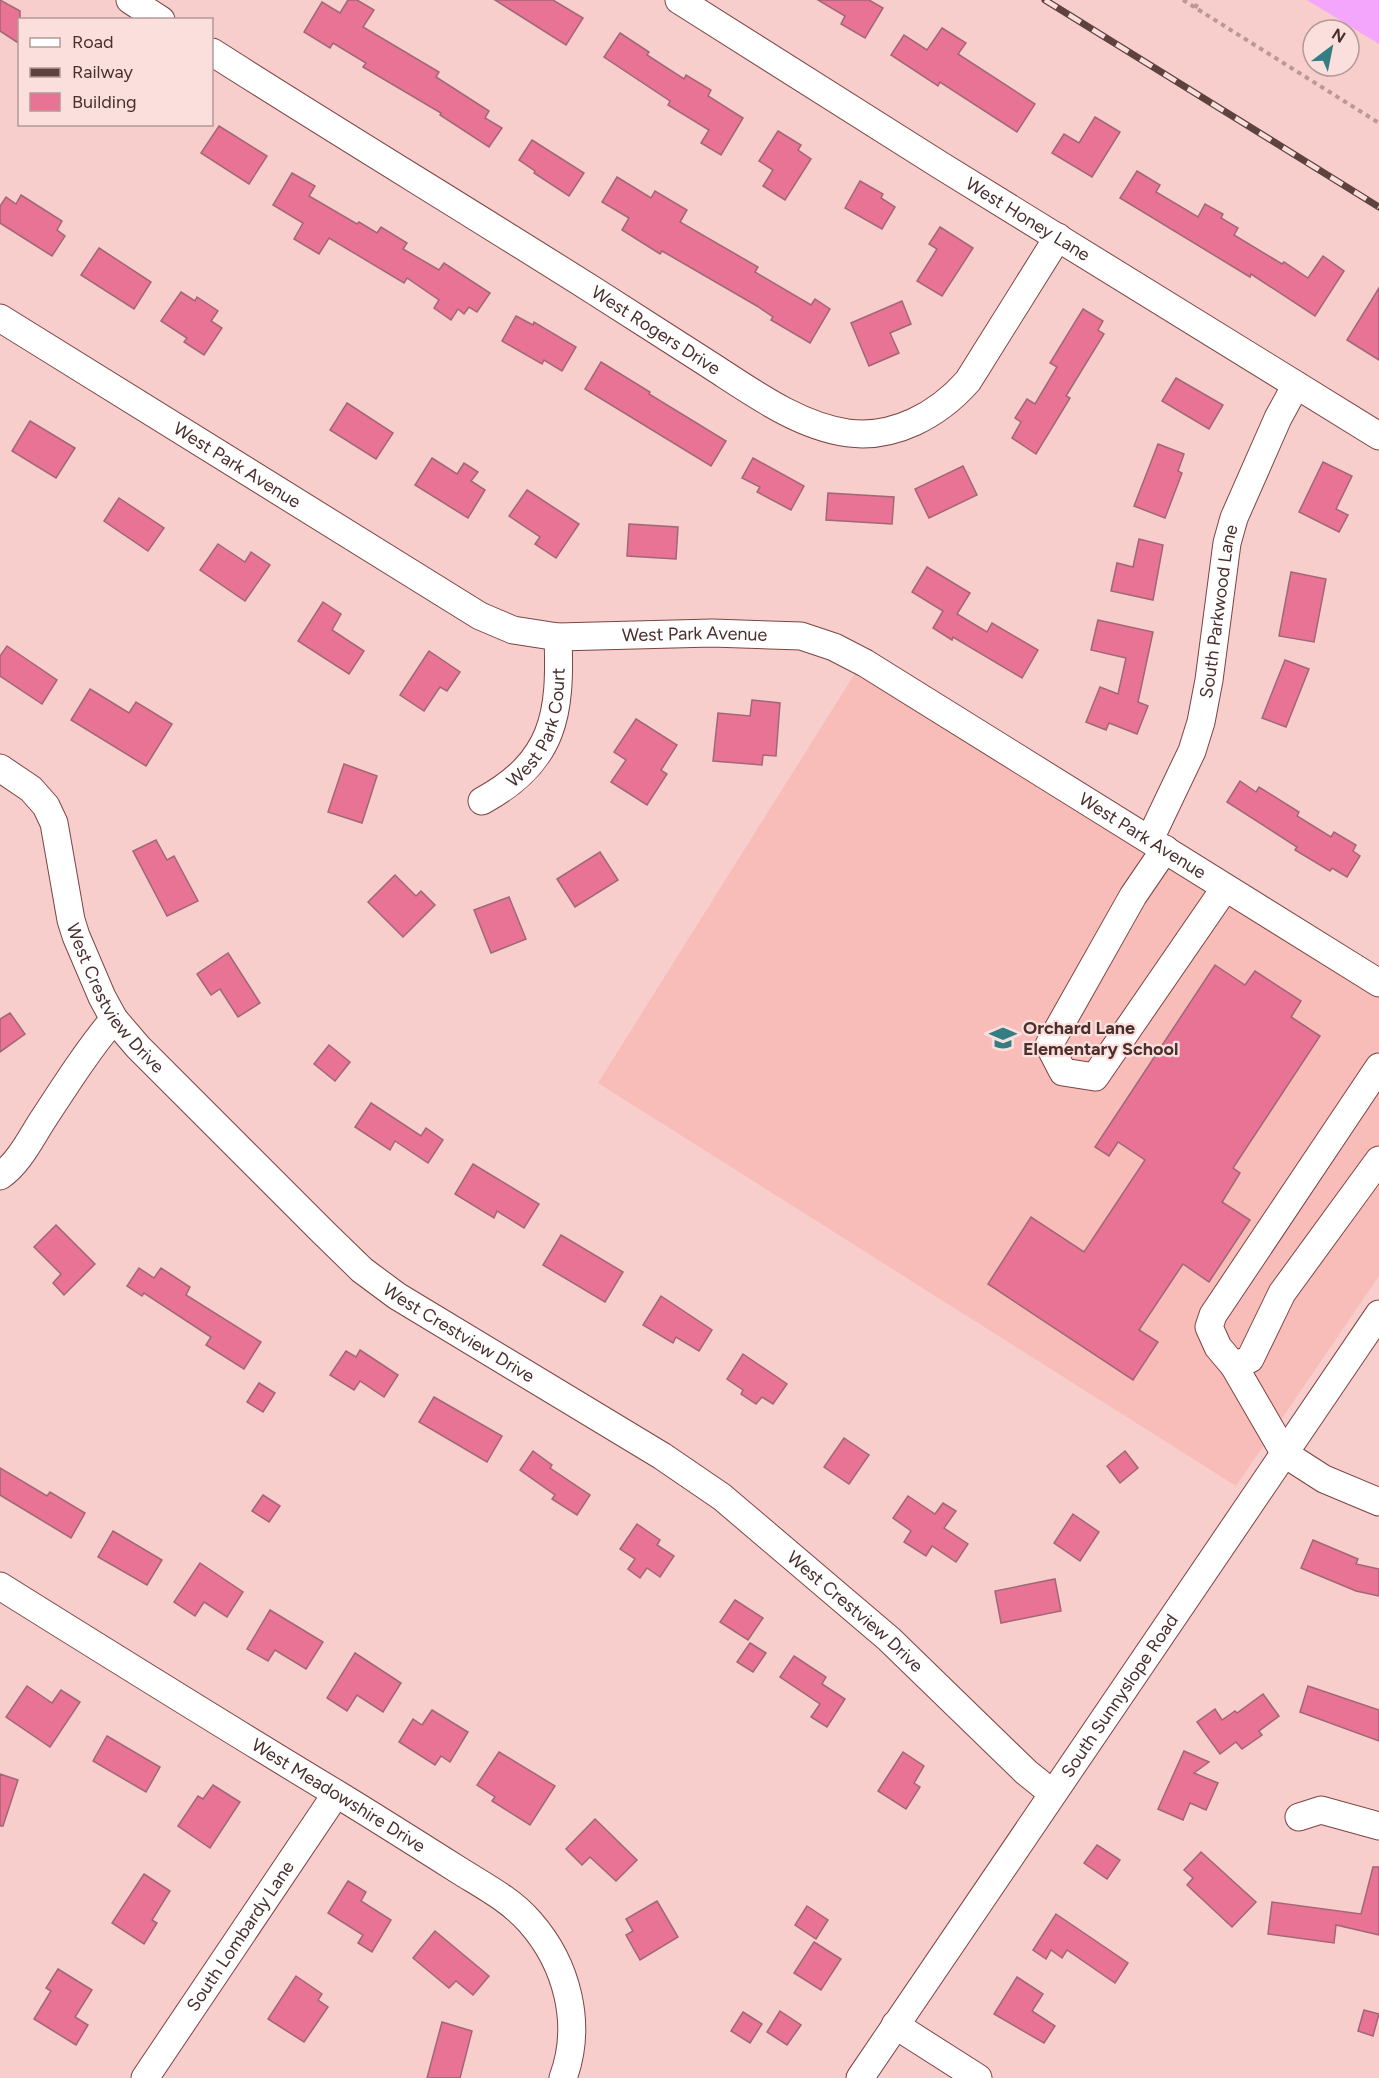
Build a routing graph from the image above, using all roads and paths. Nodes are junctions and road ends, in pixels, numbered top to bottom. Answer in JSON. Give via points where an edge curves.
{"nodes":[{"id":1,"x":130,"y":0,"type":"edge"},
{"id":2,"x":679,"y":0,"type":"edge"},
{"id":3,"x":1183,"y":0,"type":"edge"},
{"id":4,"x":1199,"y":0,"type":"edge"},
{"id":5,"x":1195,"y":8,"type":"junction"},
{"id":6,"x":158,"y":18,"type":"edge"},
{"id":7,"x":213,"y":53,"type":"edge"},
{"id":8,"x":1379,"y":123,"type":"edge"},
{"id":9,"x":1058,"y":237,"type":"junction"},
{"id":10,"x":0,"y":318,"type":"edge"},
{"id":11,"x":1296,"y":385,"type":"junction"},
{"id":12,"x":1379,"y":436,"type":"edge"},
{"id":13,"x":558,"y":637,"type":"junction"},
{"id":14,"x":0,"y":768,"type":"edge"},
{"id":15,"x":482,"y":801,"type":"dead end"},
{"id":16,"x":1157,"y":844,"type":"junction"},
{"id":17,"x":1225,"y":888,"type":"junction"},
{"id":18,"x":1379,"y":983,"type":"edge"},
{"id":19,"x":114,"y":1018,"type":"junction"},
{"id":20,"x":1379,"y":1067,"type":"edge"},
{"id":21,"x":1379,"y":1160,"type":"edge"},
{"id":22,"x":1,"y":1176,"type":"edge"},
{"id":23,"x":1379,"y":1314,"type":"edge"},
{"id":24,"x":1234,"y":1366,"type":"junction"},
{"id":25,"x":1285,"y":1454,"type":"junction"},
{"id":26,"x":1379,"y":1502,"type":"edge"},
{"id":27,"x":3,"y":1594,"type":"edge"},
{"id":28,"x":1052,"y":1793,"type":"junction"},
{"id":29,"x":336,"y":1794,"type":"junction"},
{"id":30,"x":1299,"y":1817,"type":"dead end"},
{"id":31,"x":1379,"y":1826,"type":"edge"},
{"id":32,"x":895,"y":2025,"type":"junction"},
{"id":33,"x":145,"y":2078,"type":"edge"},
{"id":34,"x":563,"y":2078,"type":"edge"},
{"id":35,"x":860,"y":2078,"type":"edge"},
{"id":36,"x":978,"y":2078,"type":"edge"}],
"edges":[{"from":1,"to":6,"type":"street"},
{"from":2,"to":9,"type":"street","name":"West Honey Lane"},
{"from":3,"to":5,"type":"path"},
{"from":4,"to":5,"type":"path"},
{"from":5,"to":8,"type":"path"},
{"from":7,"to":9,"type":"street","name":"West Rogers Drive","via":[[744,387],[803,419],[847,433],[891,430],[915,422],[954,397],[997,337]]},
{"from":9,"to":11,"type":"street","name":"West Honey Lane"},
{"from":10,"to":13,"type":"street","name":"West Park Avenue","via":[[480,616],[513,630]]},
{"from":11,"to":12,"type":"street","name":"West Honey Lane"},
{"from":11,"to":16,"type":"street","name":"South Parkwood Lane","via":[[1234,518],[1201,722]]},
{"from":13,"to":15,"type":"street","name":"West Park Court","via":[[560,674],[548,736],[521,775]]},
{"from":13,"to":16,"type":"street","name":"West Park Avenue","via":[[776,633],[834,647]]},
{"from":14,"to":19,"type":"street","name":"West Crestview Drive","via":[[31,789],[54,823],[71,920]]},
{"from":16,"to":17,"type":"street","name":"West Park Avenue"},
{"from":16,"to":17,"type":"street","name":"South Parkwood Lane","via":[[1133,896],[1049,1045],[1064,1072],[1095,1077]]},
{"from":17,"to":18,"type":"street","name":"West Park Avenue"},
{"from":19,"to":22,"type":"street","via":[[92,1044],[23,1151]]},
{"from":19,"to":28,"type":"street","name":"West Crestview Drive","via":[[362,1270],[397,1296],[662,1456],[722,1497],[889,1639]]},
{"from":20,"to":24,"type":"street","via":[[1213,1315],[1209,1328]]},
{"from":21,"to":24,"type":"street","via":[[1282,1293],[1250,1359]]},
{"from":23,"to":25,"type":"street","name":"South Sunnyslope Road"},
{"from":24,"to":25,"type":"street"},
{"from":25,"to":26,"type":"street","via":[[1324,1479]]},
{"from":25,"to":28,"type":"street","name":"South Sunnyslope Road"},
{"from":27,"to":29,"type":"street","name":"West Meadowshire Drive"},
{"from":28,"to":32,"type":"street","name":"South Sunnyslope Road"},
{"from":29,"to":33,"type":"street","name":"South Lombardy Lane"},
{"from":29,"to":34,"type":"street","name":"West Meadowshire Drive","via":[[501,1896],[529,1920],[565,1980],[573,2036]]},
{"from":30,"to":31,"type":"street","via":[[1321,1810]]},
{"from":32,"to":35,"type":"street","name":"South Sunnyslope Road"},
{"from":32,"to":36,"type":"street"}]}
